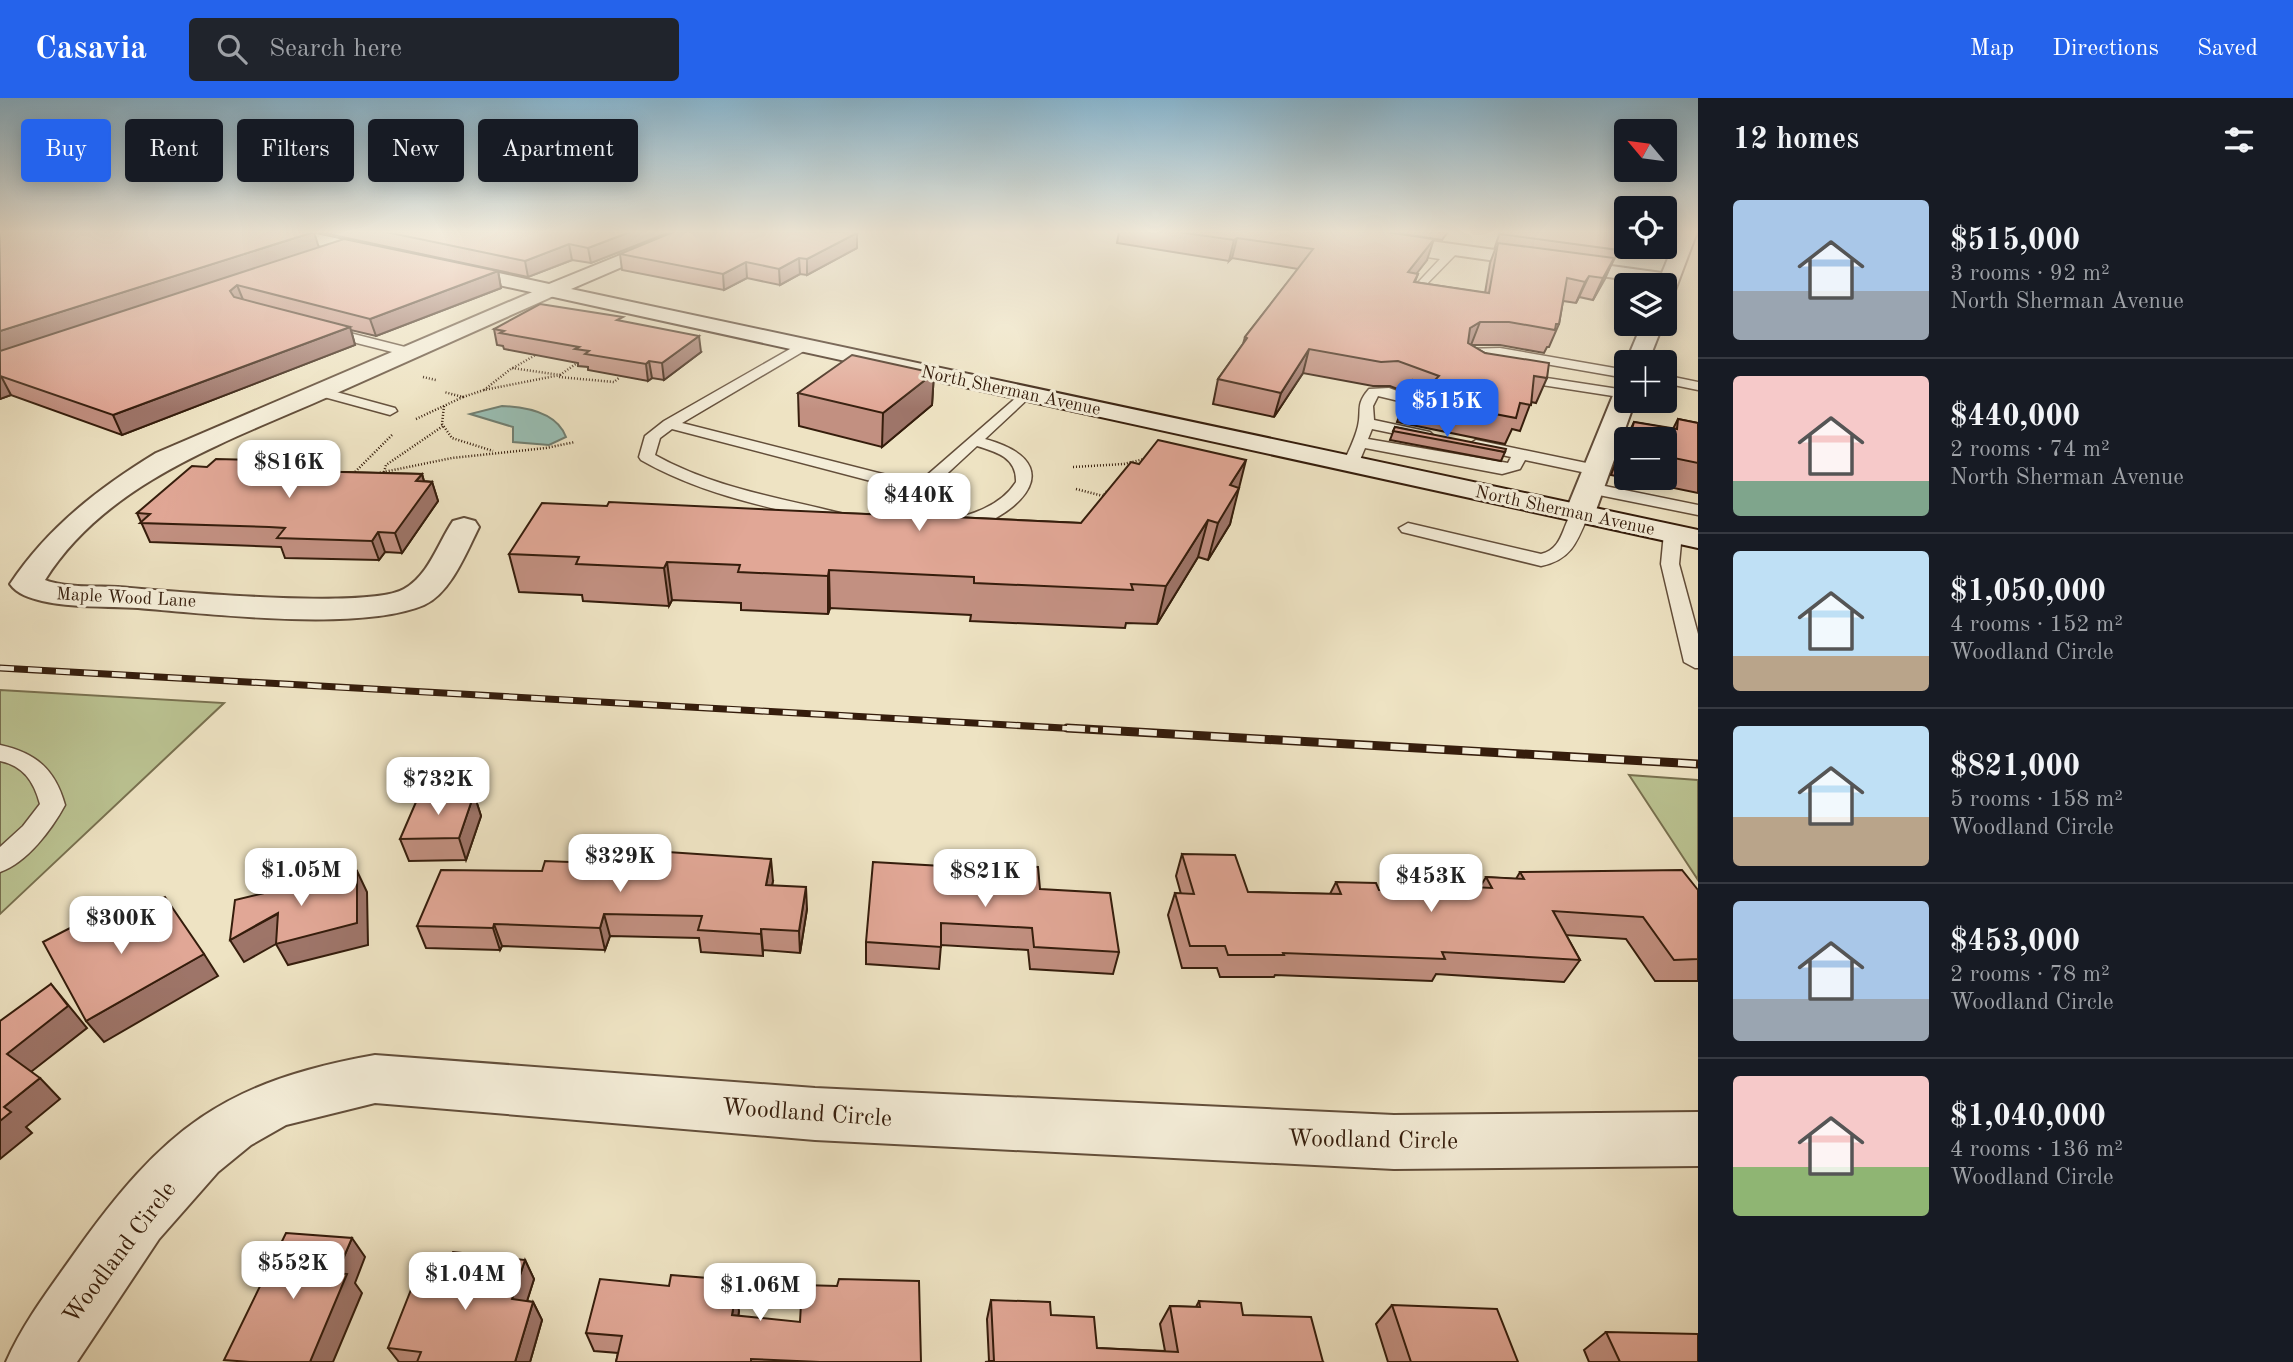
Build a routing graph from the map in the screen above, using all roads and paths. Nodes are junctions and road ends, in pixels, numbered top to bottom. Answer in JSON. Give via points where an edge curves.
{"nodes":[{"id":1,"x":549,"y":291,"type":"edge"},
{"id":2,"x":556,"y":291,"type":"edge"},
{"id":3,"x":312,"y":327,"type":"edge"},
{"id":4,"x":804,"y":345,"type":"junction"},
{"id":5,"x":539,"y":352,"type":"edge"},
{"id":6,"x":582,"y":359,"type":"edge"},
{"id":7,"x":415,"y":364,"type":"junction"},
{"id":8,"x":512,"y":368,"type":"junction"},
{"id":9,"x":1614,"y":372,"type":"edge"},
{"id":10,"x":559,"y":376,"type":"junction"},
{"id":11,"x":620,"y":377,"type":"edge"},
{"id":12,"x":436,"y":380,"type":"dead end"},
{"id":13,"x":1677,"y":382,"type":"edge"},
{"id":14,"x":1698,"y":386,"type":"edge"},
{"id":15,"x":484,"y":390,"type":"junction"},
{"id":16,"x":318,"y":391,"type":"junction"},
{"id":17,"x":1614,"y":391,"type":"edge"},
{"id":18,"x":443,"y":392,"type":"dead end"},
{"id":19,"x":1026,"y":393,"type":"junction"},
{"id":20,"x":463,"y":397,"type":"junction"},
{"id":21,"x":1420,"y":402,"type":"edge"},
{"id":22,"x":444,"y":405,"type":"junction"},
{"id":23,"x":390,"y":411,"type":"dead end"},
{"id":24,"x":1618,"y":413,"type":"edge"},
{"id":25,"x":410,"y":422,"type":"dead end"},
{"id":26,"x":1367,"y":423,"type":"junction"},
{"id":27,"x":669,"y":424,"type":"junction"},
{"id":28,"x":443,"y":426,"type":"junction"},
{"id":29,"x":398,"y":428,"type":"dead end"},
{"id":30,"x":976,"y":440,"type":"junction"},
{"id":31,"x":575,"y":442,"type":"dead end"},
{"id":32,"x":1428,"y":443,"type":"junction"},
{"id":33,"x":500,"y":451,"type":"junction"},
{"id":34,"x":1356,"y":453,"type":"junction"},
{"id":35,"x":1155,"y":456,"type":"edge"},
{"id":36,"x":1073,"y":467,"type":"dead end"},
{"id":37,"x":384,"y":472,"type":"junction"},
{"id":38,"x":368,"y":476,"type":"edge"},
{"id":39,"x":355,"y":480,"type":"edge"},
{"id":40,"x":1111,"y":486,"type":"edge"},
{"id":41,"x":922,"y":489,"type":"junction"},
{"id":42,"x":1076,"y":489,"type":"dead end"},
{"id":43,"x":1589,"y":490,"type":"junction"},
{"id":44,"x":1698,"y":510,"type":"edge"},
{"id":45,"x":854,"y":522,"type":"edge"},
{"id":46,"x":908,"y":524,"type":"edge"},
{"id":47,"x":932,"y":526,"type":"edge"},
{"id":48,"x":464,"y":527,"type":"dead end"},
{"id":49,"x":1408,"y":528,"type":"dead end"},
{"id":50,"x":1686,"y":536,"type":"edge"},
{"id":51,"x":1695,"y":662,"type":"dead end"},
{"id":52,"x":0,"y":753,"type":"edge"},
{"id":53,"x":0,"y":862,"type":"edge"},
{"id":54,"x":1698,"y":1139,"type":"edge"},
{"id":55,"x":39,"y":1362,"type":"edge"}],
"edges":[{"from":1,"to":7,"type":"street","name":"Maple Wood Lane"},
{"from":2,"to":4,"type":"street","name":"North Sherman Avenue"},
{"from":3,"to":7,"type":"lane"},
{"from":4,"to":19,"type":"street","name":"North Sherman Avenue"},
{"from":4,"to":27,"type":"lane"},
{"from":5,"to":8,"type":"path"},
{"from":6,"to":10,"type":"path"},
{"from":7,"to":12,"type":"path"},
{"from":7,"to":16,"type":"street","name":"Maple Wood Lane"},
{"from":8,"to":10,"type":"path"},
{"from":8,"to":15,"type":"path"},
{"from":9,"to":17,"type":"lane","via":[[1500,352],[1471,352],[1468,366]]},
{"from":10,"to":11,"type":"path","via":[[614,382]]},
{"from":10,"to":15,"type":"path"},
{"from":13,"to":14,"type":"lane"},
{"from":15,"to":20,"type":"path"},
{"from":16,"to":23,"type":"lane"},
{"from":16,"to":48,"type":"street","name":"Maple Wood Lane","via":[[187,448],[141,474],[65,535],[34,568],[26,584],[46,592],[328,608],[388,607],[417,596],[446,560]]},
{"from":18,"to":20,"type":"path"},
{"from":19,"to":30,"type":"lane"},
{"from":19,"to":34,"type":"street","name":"North Sherman Avenue"},
{"from":20,"to":22,"type":"path"},
{"from":21,"to":26,"type":"lane","via":[[1374,392],[1367,399]]},
{"from":22,"to":25,"type":"path"},
{"from":22,"to":28,"type":"path"},
{"from":24,"to":43,"type":"street"},
{"from":26,"to":32,"type":"lane"},
{"from":26,"to":34,"type":"lane"},
{"from":27,"to":41,"type":"lane"},
{"from":27,"to":45,"type":"lane","via":[[653,436],[647,457],[663,468]]},
{"from":28,"to":33,"type":"path","via":[[463,443]]},
{"from":28,"to":37,"type":"path","via":[[386,465]]},
{"from":29,"to":39,"type":"path","via":[[344,483]]},
{"from":30,"to":41,"type":"lane"},
{"from":30,"to":47,"type":"lane","via":[[1018,459],[1024,472],[1022,486],[993,513],[954,526]]},
{"from":31,"to":33,"type":"path","via":[[543,450]]},
{"from":32,"to":34,"type":"lane"},
{"from":32,"to":43,"type":"lane","via":[[1466,451],[1502,470],[1514,466],[1520,454]]},
{"from":33,"to":37,"type":"path"},
{"from":34,"to":43,"type":"street","name":"North Sherman Avenue"},
{"from":35,"to":36,"type":"path","via":[[1125,466]]},
{"from":37,"to":38,"type":"path"},
{"from":40,"to":42,"type":"path","via":[[1103,495]]},
{"from":41,"to":46,"type":"lane","via":[[878,521]]},
{"from":43,"to":44,"type":"lane"},
{"from":43,"to":49,"type":"lane","via":[[1562,554],[1553,559]]},
{"from":43,"to":50,"type":"street","name":"North Sherman Avenue"},
{"from":50,"to":51,"type":"lane","via":[[1670,564]]},
{"from":52,"to":53,"type":"lane","via":[[30,765],[47,779],[53,805],[32,833]]},
{"from":54,"to":55,"type":"street","name":"Woodland Circle","via":[[1394,1142],[815,1114],[375,1079],[307,1092],[265,1108],[219,1134],[139,1219]]}]}
